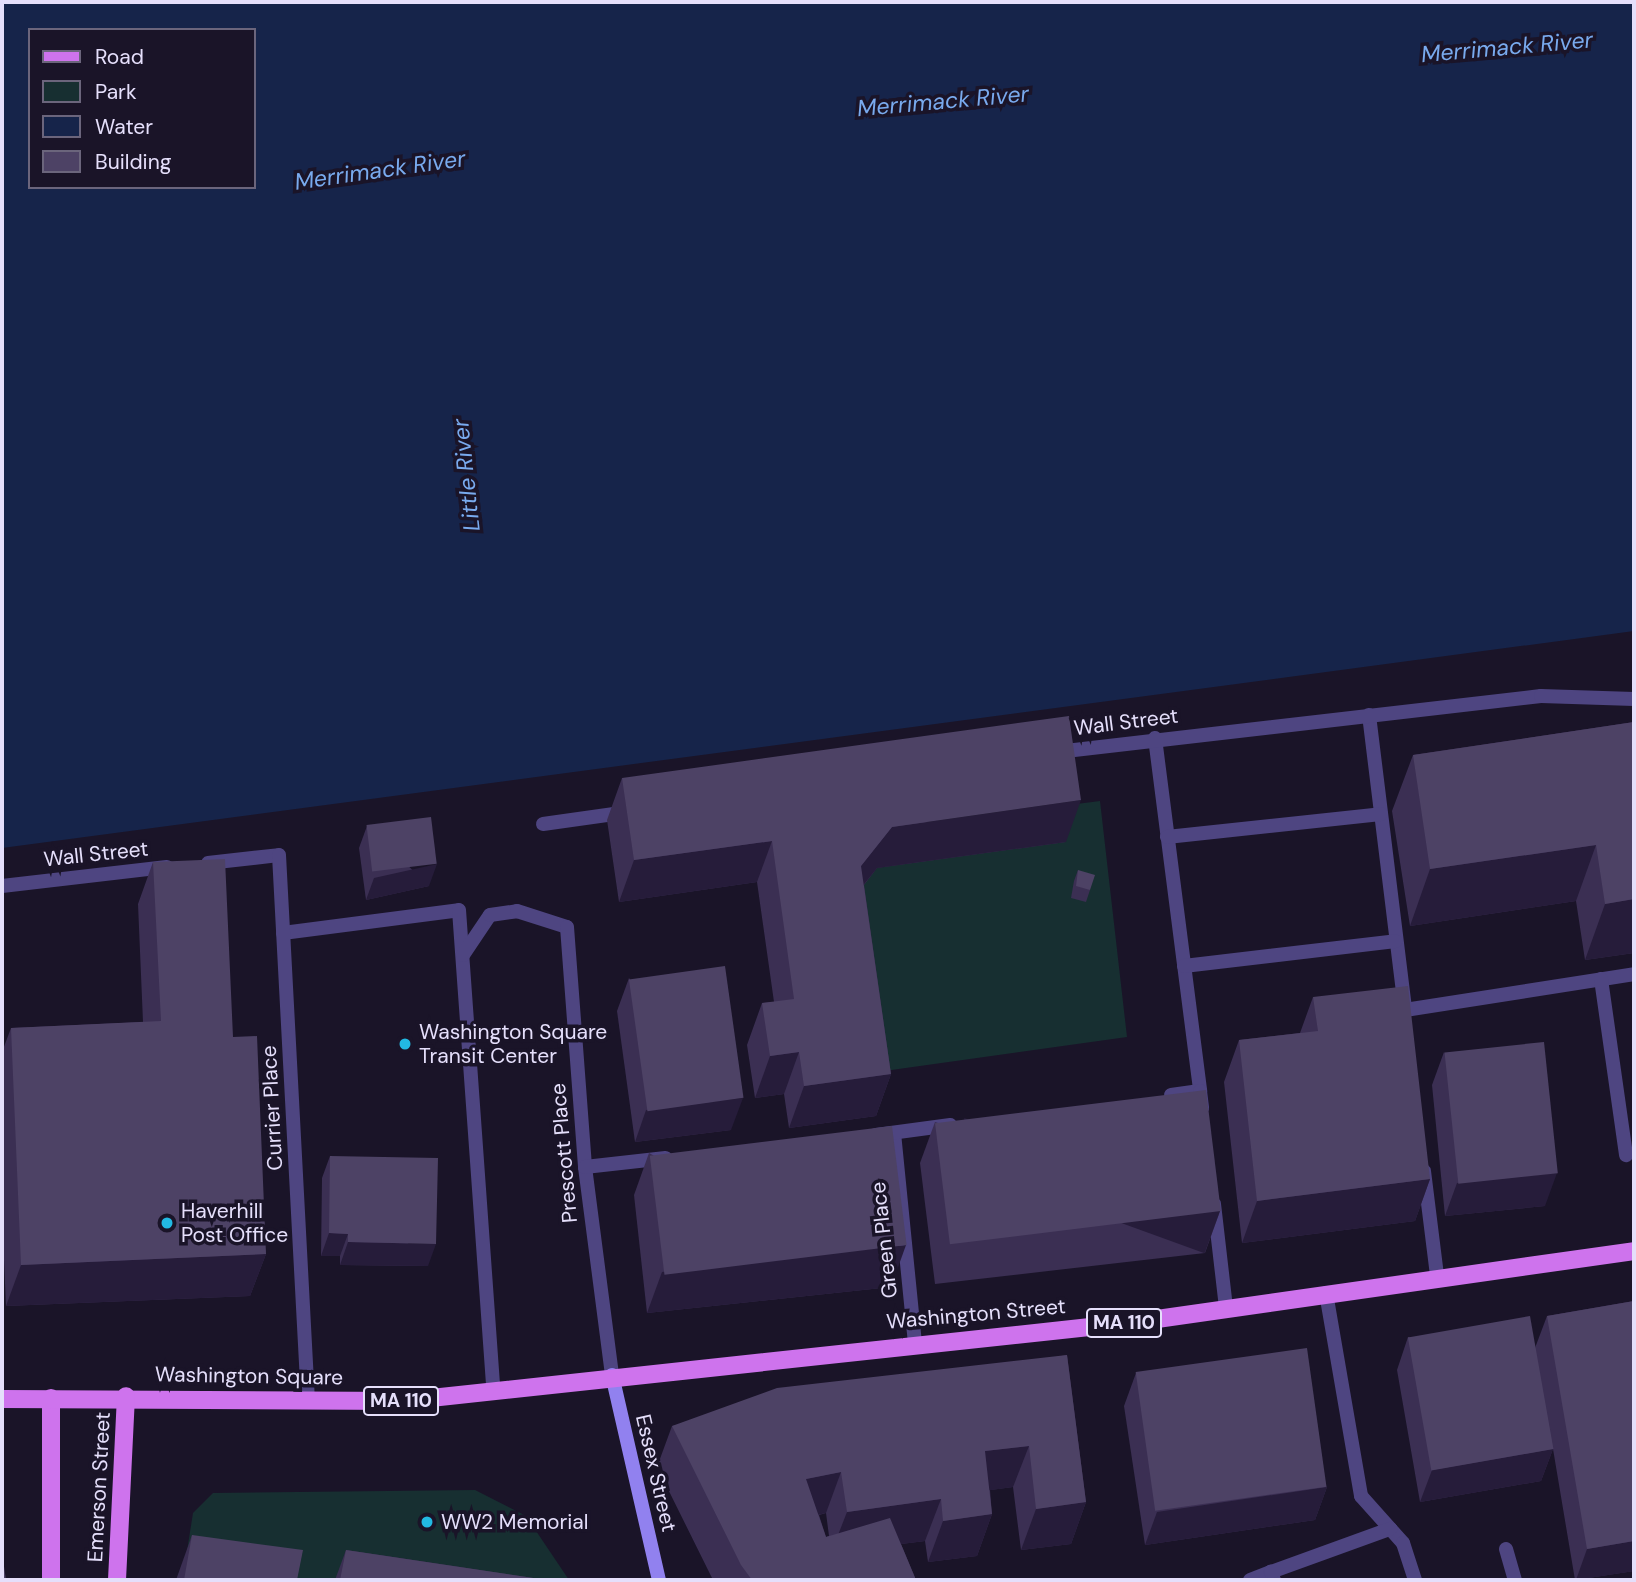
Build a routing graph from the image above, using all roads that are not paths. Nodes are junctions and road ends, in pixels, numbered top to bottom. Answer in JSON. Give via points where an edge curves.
{"nodes":[{"id":1,"x":1634,"y":699,"type":"edge"},
{"id":2,"x":1369,"y":715,"type":"junction"},
{"id":3,"x":1154,"y":738,"type":"junction"},
{"id":4,"x":1046,"y":754,"type":"edge"},
{"id":5,"x":652,"y":809,"type":"edge"},
{"id":6,"x":1381,"y":814,"type":"junction"},
{"id":7,"x":543,"y":824,"type":"dead end"},
{"id":8,"x":1167,"y":836,"type":"junction"},
{"id":9,"x":279,"y":855,"type":"joint"},
{"id":10,"x":2,"y":886,"type":"edge"},
{"id":11,"x":283,"y":933,"type":"junction"},
{"id":12,"x":1396,"y":941,"type":"junction"},
{"id":13,"x":463,"y":955,"type":"junction"},
{"id":14,"x":1184,"y":966,"type":"junction"},
{"id":15,"x":1634,"y":974,"type":"edge"},
{"id":16,"x":1601,"y":979,"type":"junction"},
{"id":17,"x":1200,"y":1091,"type":"junction"},
{"id":18,"x":1160,"y":1096,"type":"edge"},
{"id":19,"x":974,"y":1122,"type":"edge"},
{"id":20,"x":1205,"y":1130,"type":"edge"},
{"id":21,"x":894,"y":1133,"type":"junction"},
{"id":22,"x":853,"y":1138,"type":"edge"},
{"id":23,"x":1422,"y":1147,"type":"edge"},
{"id":24,"x":1626,"y":1155,"type":"dead end"},
{"id":25,"x":679,"y":1157,"type":"edge"},
{"id":26,"x":585,"y":1167,"type":"junction"},
{"id":27,"x":1211,"y":1181,"type":"edge"},
{"id":28,"x":1634,"y":1251,"type":"edge"},
{"id":29,"x":1437,"y":1276,"type":"junction"},
{"id":30,"x":1326,"y":1293,"type":"junction"},
{"id":31,"x":1226,"y":1307,"type":"junction"},
{"id":32,"x":915,"y":1343,"type":"junction"},
{"id":33,"x":612,"y":1374,"type":"junction"},
{"id":34,"x":494,"y":1389,"type":"junction"},
{"id":35,"x":126,"y":1396,"type":"junction"},
{"id":36,"x":51,"y":1398,"type":"junction"},
{"id":37,"x":2,"y":1399,"type":"edge"},
{"id":38,"x":308,"y":1401,"type":"junction"},
{"id":39,"x":1390,"y":1529,"type":"junction"},
{"id":40,"x":1506,"y":1549,"type":"dead end"},
{"id":41,"x":1273,"y":1576,"type":"edge"},
{"id":42,"x":51,"y":1580,"type":"edge"},
{"id":43,"x":117,"y":1580,"type":"edge"},
{"id":44,"x":659,"y":1580,"type":"edge"},
{"id":45,"x":1250,"y":1580,"type":"edge"},
{"id":46,"x":1415,"y":1580,"type":"edge"},
{"id":47,"x":1515,"y":1580,"type":"edge"}],
"edges":[{"from":1,"to":2,"type":"street","name":"Wall Street","via":[[1541,696]]},
{"from":2,"to":3,"type":"street","name":"Wall Street"},
{"from":2,"to":6,"type":"street"},
{"from":3,"to":4,"type":"street","name":"Wall Street"},
{"from":3,"to":8,"type":"street"},
{"from":5,"to":7,"type":"street"},
{"from":6,"to":8,"type":"street"},
{"from":6,"to":12,"type":"street"},
{"from":8,"to":14,"type":"street"},
{"from":9,"to":10,"type":"street","name":"Wall Street"},
{"from":9,"to":11,"type":"street","name":"Currier Place"},
{"from":11,"to":13,"type":"street","via":[[459,910]]},
{"from":11,"to":38,"type":"street","name":"Currier Place"},
{"from":12,"to":14,"type":"street"},
{"from":12,"to":16,"type":"street","via":[[1406,1016]]},
{"from":13,"to":26,"type":"street","name":"Prescott Place","via":[[490,915],[517,911],[567,927]]},
{"from":13,"to":34,"type":"street"},
{"from":14,"to":17,"type":"street"},
{"from":15,"to":16,"type":"street"},
{"from":16,"to":24,"type":"street"},
{"from":17,"to":18,"type":"street"},
{"from":17,"to":20,"type":"street"},
{"from":19,"to":21,"type":"street"},
{"from":21,"to":22,"type":"street"},
{"from":21,"to":32,"type":"street","name":"Green Place"},
{"from":23,"to":29,"type":"street"},
{"from":25,"to":26,"type":"street"},
{"from":26,"to":33,"type":"street","name":"Prescott Place"},
{"from":27,"to":31,"type":"street"},
{"from":28,"to":29,"type":"main road","name":"Washington Street","number":"MA 110"},
{"from":29,"to":30,"type":"main road","name":"Washington Street","number":"MA 110"},
{"from":30,"to":31,"type":"main road","name":"Washington Street","number":"MA 110"},
{"from":30,"to":39,"type":"street","via":[[1361,1496]]},
{"from":31,"to":32,"type":"main road","name":"Washington Street","number":"MA 110"},
{"from":32,"to":33,"type":"main road","name":"Washington Street","number":"MA 110"},
{"from":33,"to":34,"type":"main road","name":"Washington Square","number":"MA 110"},
{"from":33,"to":44,"type":"main road","name":"Essex Street"},
{"from":34,"to":38,"type":"main road","name":"Washington Square","number":"MA 110","via":[[402,1401]]},
{"from":35,"to":36,"type":"main road","name":"Washington Square","number":"MA 110"},
{"from":35,"to":38,"type":"main road","name":"Washington Square","number":"MA 110"},
{"from":35,"to":43,"type":"main road","name":"Emerson Street"},
{"from":36,"to":37,"type":"main road","name":"Washington Square"},
{"from":36,"to":42,"type":"main road","name":"Emerson Street"},
{"from":39,"to":41,"type":"street"},
{"from":39,"to":46,"type":"street","via":[[1403,1543]]},
{"from":40,"to":47,"type":"street"},
{"from":41,"to":45,"type":"street"}]}
